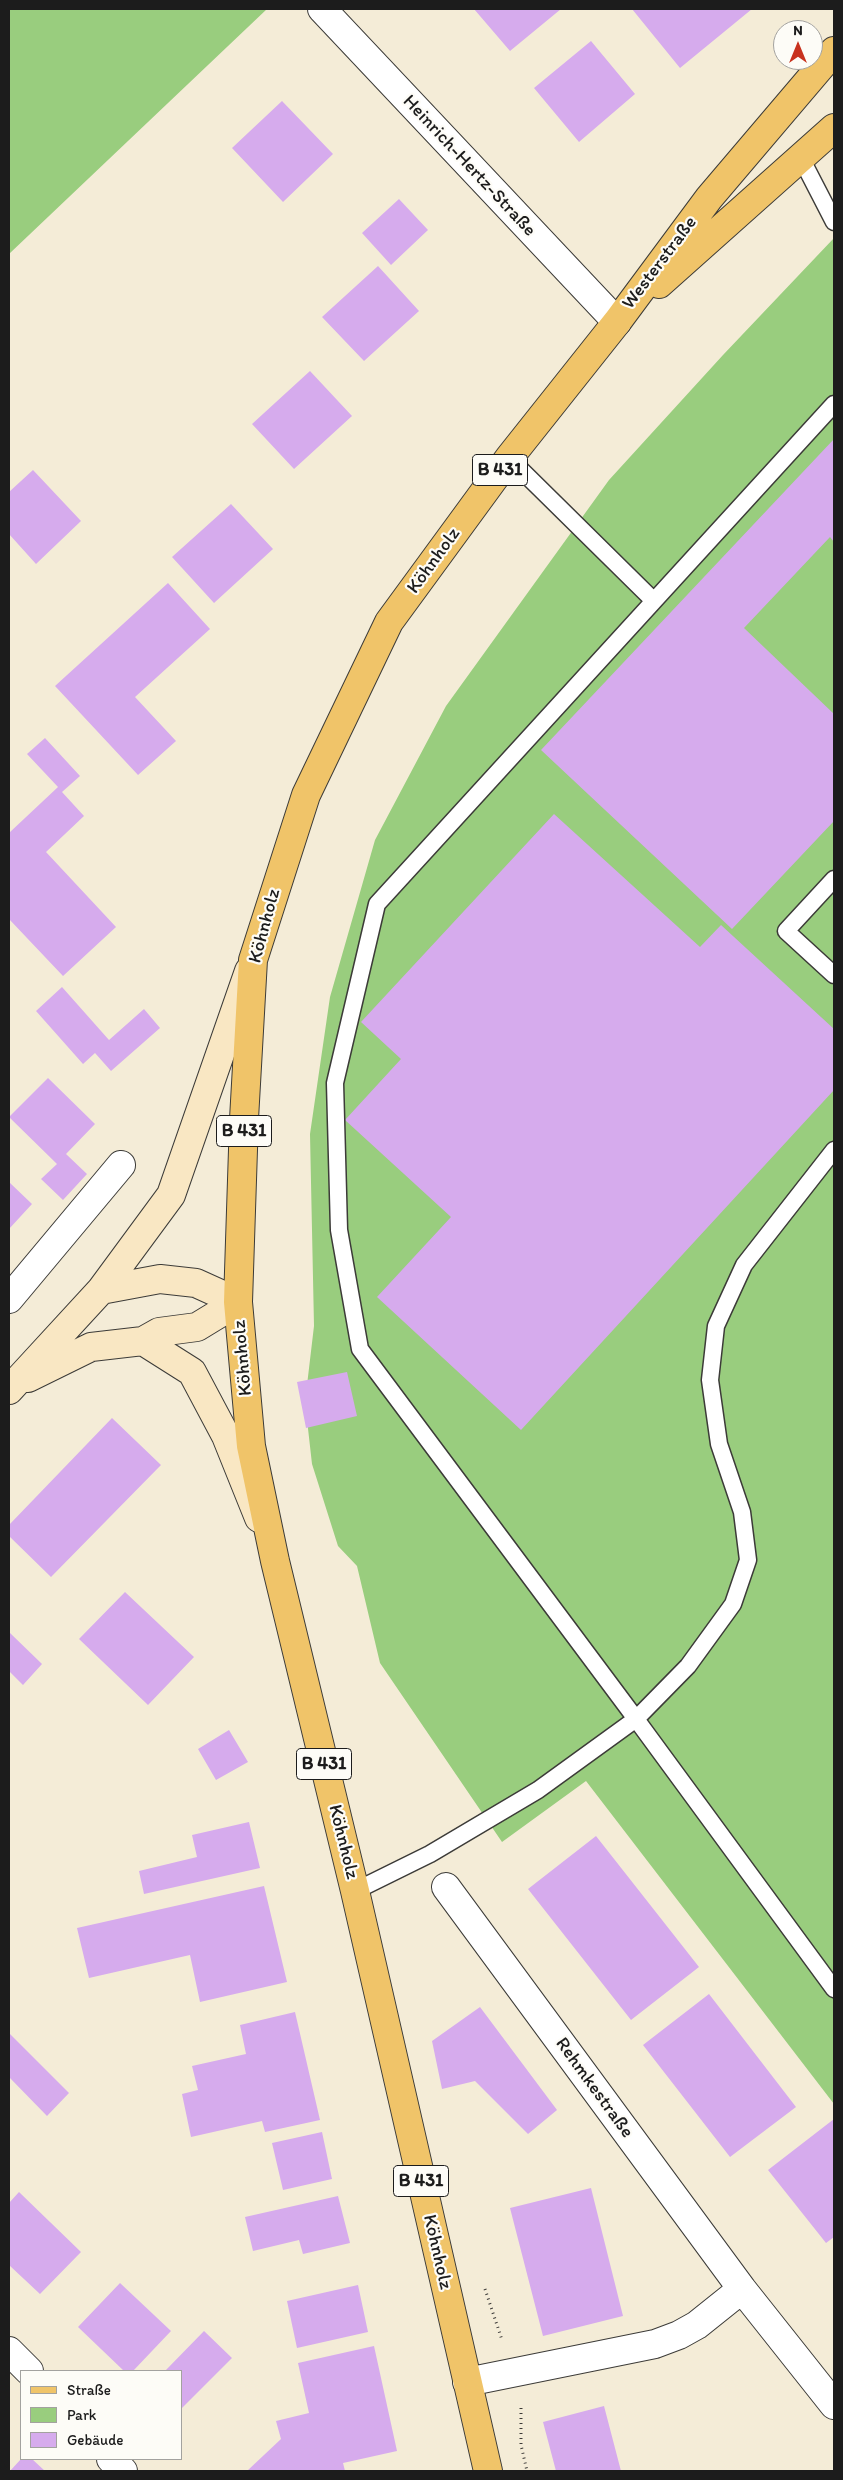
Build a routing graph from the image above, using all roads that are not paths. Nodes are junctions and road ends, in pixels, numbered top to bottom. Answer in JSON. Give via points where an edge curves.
{"nodes":[{"id":1,"x":322,"y":9,"type":"edge"},
{"id":2,"x":834,"y":51,"type":"edge"},
{"id":3,"x":834,"y":128,"type":"edge"},
{"id":4,"x":801,"y":158,"type":"junction"},
{"id":5,"x":834,"y":222,"type":"edge"},
{"id":6,"x":617,"y":322,"type":"junction"},
{"id":7,"x":834,"y":404,"type":"edge"},
{"id":8,"x":509,"y":458,"type":"junction"},
{"id":9,"x":654,"y":601,"type":"junction"},
{"id":10,"x":834,"y":879,"type":"edge"},
{"id":11,"x":253,"y":960,"type":"junction"},
{"id":12,"x":834,"y":975,"type":"edge"},
{"id":13,"x":834,"y":1150,"type":"edge"},
{"id":14,"x":121,"y":1165,"type":"dead end"},
{"id":15,"x":101,"y":1290,"type":"junction"},
{"id":16,"x":9,"y":1298,"type":"edge"},
{"id":17,"x":238,"y":1302,"type":"junction"},
{"id":18,"x":143,"y":1341,"type":"junction"},
{"id":19,"x":10,"y":1389,"type":"edge"},
{"id":20,"x":275,"y":1561,"type":"junction"},
{"id":21,"x":636,"y":1719,"type":"junction"},
{"id":22,"x":446,"y":1887,"type":"dead end"},
{"id":23,"x":355,"y":1891,"type":"junction"},
{"id":24,"x":834,"y":1989,"type":"edge"},
{"id":25,"x":742,"y":2289,"type":"junction"},
{"id":26,"x":9,"y":2351,"type":"edge"},
{"id":27,"x":28,"y":2370,"type":"edge"},
{"id":28,"x":466,"y":2382,"type":"junction"},
{"id":29,"x":834,"y":2405,"type":"edge"},
{"id":30,"x":112,"y":2460,"type":"edge"},
{"id":31,"x":123,"y":2471,"type":"edge"},
{"id":32,"x":488,"y":2471,"type":"edge"}],
"edges":[{"from":1,"to":6,"type":"street","name":"Heinrich-Hertz-Straße"},
{"from":2,"to":6,"type":"main road","name":"Westerstraße","number":"B 431","via":[[709,198]]},
{"from":3,"to":4,"type":"main road","name":"Westerstraße","number":"B 431"},
{"from":4,"to":5,"type":"lane"},
{"from":4,"to":6,"type":"main road","name":"Westerstraße","number":"B 431"},
{"from":6,"to":8,"type":"main road","name":"Köhnholz","number":"B 431"},
{"from":7,"to":9,"type":"lane"},
{"from":8,"to":9,"type":"lane"},
{"from":8,"to":11,"type":"main road","name":"Köhnholz","number":"B 431","via":[[389,622],[306,795]]},
{"from":9,"to":21,"type":"lane","via":[[377,904],[335,1083],[339,1230],[360,1349]]},
{"from":10,"to":12,"type":"lane","via":[[786,931]]},
{"from":11,"to":15,"type":"main road","via":[[171,1195]]},
{"from":11,"to":17,"type":"main road","name":"Köhnholz","number":"B 431"},
{"from":13,"to":21,"type":"lane","via":[[744,1265],[716,1326],[710,1380],[719,1444],[742,1512],[748,1560],[733,1604],[688,1666]]},
{"from":14,"to":16,"type":"street"},
{"from":15,"to":17,"type":"main road","via":[[160,1279],[196,1283]]},
{"from":15,"to":19,"type":"main road"},
{"from":17,"to":18,"type":"main road","via":[[197,1326],[159,1332]]},
{"from":17,"to":20,"type":"main road","name":"Köhnholz","number":"B 431","via":[[251,1446]]},
{"from":18,"to":19,"type":"main road","via":[[91,1347]]},
{"from":18,"to":20,"type":"main road","via":[[192,1372],[226,1436]]},
{"from":20,"to":23,"type":"main road","name":"Köhnholz","number":"B 431"},
{"from":21,"to":23,"type":"lane","via":[[538,1790],[430,1854]]},
{"from":21,"to":24,"type":"lane"},
{"from":22,"to":25,"type":"street","name":"Rehmkestraße"},
{"from":23,"to":28,"type":"main road","name":"Köhnholz","number":"B 431"},
{"from":25,"to":28,"type":"street","via":[[697,2325],[655,2344]]},
{"from":25,"to":29,"type":"street","name":"Rehmkestraße"},
{"from":26,"to":27,"type":"street"},
{"from":28,"to":32,"type":"main road","name":"Köhnholz","number":"B 431"},
{"from":30,"to":31,"type":"street"}]}
